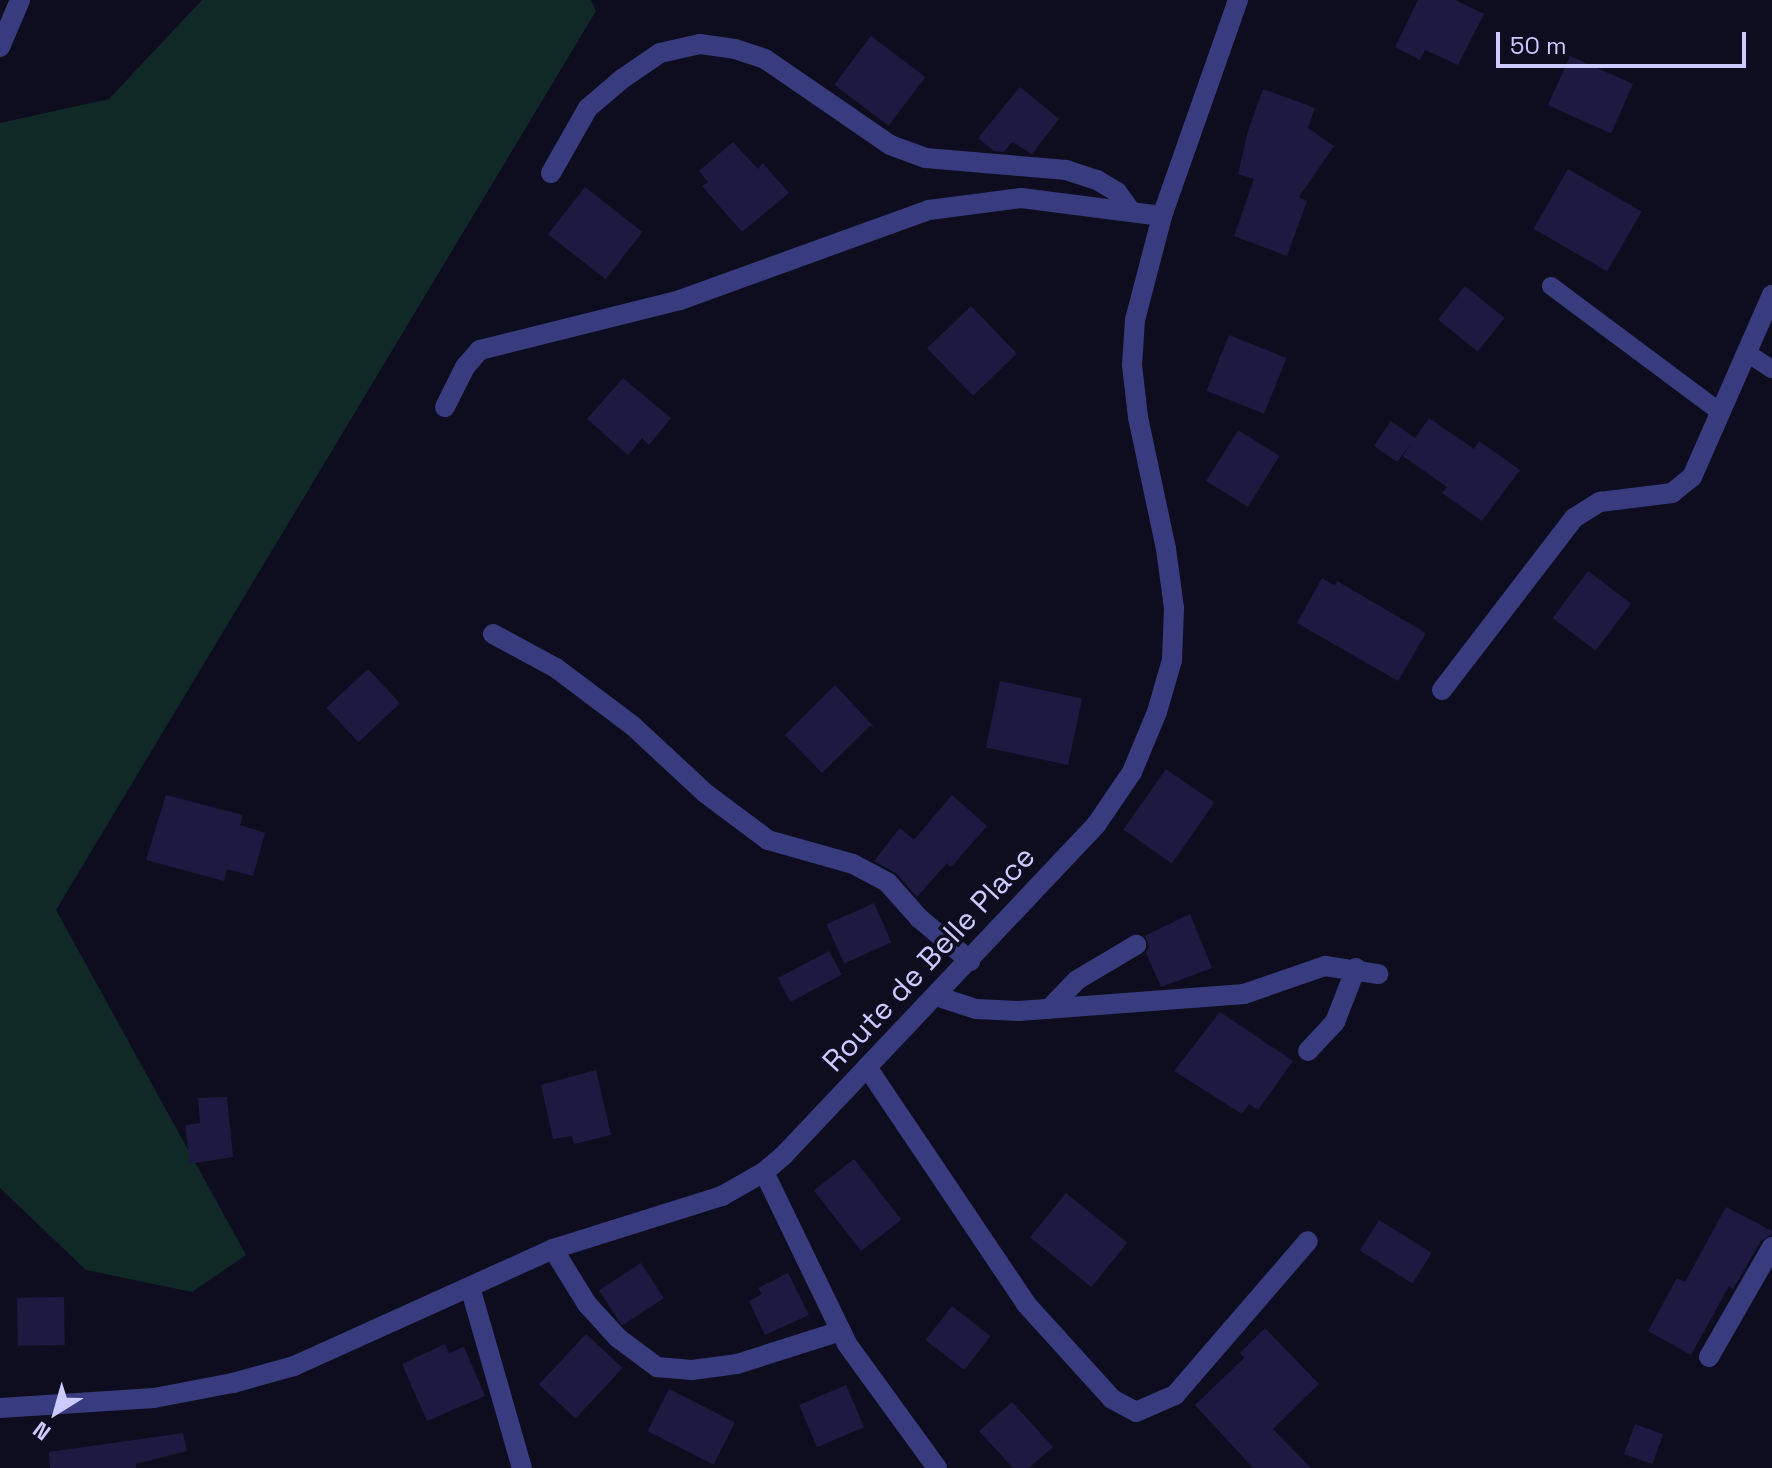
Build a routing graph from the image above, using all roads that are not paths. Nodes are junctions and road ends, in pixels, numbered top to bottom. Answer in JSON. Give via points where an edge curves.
{"nodes":[{"id":1,"x":20,"y":0,"type":"edge"},
{"id":2,"x":1238,"y":0,"type":"edge"},
{"id":3,"x":0,"y":47,"type":"edge"},
{"id":4,"x":551,"y":173,"type":"dead end"},
{"id":5,"x":1130,"y":210,"type":"junction"},
{"id":6,"x":1162,"y":216,"type":"junction"},
{"id":7,"x":1551,"y":286,"type":"dead end"},
{"id":8,"x":1772,"y":295,"type":"edge"},
{"id":9,"x":1747,"y":353,"type":"junction"},
{"id":10,"x":1772,"y":369,"type":"edge"},
{"id":11,"x":445,"y":407,"type":"dead end"},
{"id":12,"x":1720,"y":412,"type":"junction"},
{"id":13,"x":493,"y":634,"type":"dead end"},
{"id":14,"x":1442,"y":690,"type":"dead end"},
{"id":15,"x":1136,"y":945,"type":"dead end"},
{"id":16,"x":970,"y":961,"type":"junction"},
{"id":17,"x":1356,"y":968,"type":"junction"},
{"id":18,"x":1378,"y":974,"type":"dead end"},
{"id":19,"x":936,"y":996,"type":"junction"},
{"id":20,"x":1049,"y":1009,"type":"junction"},
{"id":21,"x":1308,"y":1051,"type":"dead end"},
{"id":22,"x":867,"y":1067,"type":"junction"},
{"id":23,"x":764,"y":1172,"type":"junction"},
{"id":24,"x":1308,"y":1241,"type":"dead end"},
{"id":25,"x":1772,"y":1247,"type":"edge"},
{"id":26,"x":553,"y":1249,"type":"junction"},
{"id":27,"x":470,"y":1287,"type":"junction"},
{"id":28,"x":841,"y":1331,"type":"junction"},
{"id":29,"x":1709,"y":1357,"type":"dead end"},
{"id":30,"x":0,"y":1408,"type":"edge"},
{"id":31,"x":522,"y":1468,"type":"edge"},
{"id":32,"x":937,"y":1468,"type":"edge"}],
"edges":[{"from":1,"to":3,"type":"street"},
{"from":2,"to":6,"type":"street","name":"Route de Belle Place"},
{"from":4,"to":5,"type":"street","via":[[588,108],[660,53],[700,44],[765,59],[890,145],[926,158],[1066,170],[1117,192]]},
{"from":5,"to":6,"type":"street"},
{"from":5,"to":11,"type":"street","via":[[1021,198],[929,210],[680,300],[480,350]]},
{"from":6,"to":16,"type":"street","name":"Route de Belle Place","via":[[1144,274],[1132,365],[1174,608],[1172,660],[1132,772],[1096,825]]},
{"from":7,"to":12,"type":"lane"},
{"from":8,"to":9,"type":"street"},
{"from":9,"to":10,"type":"lane"},
{"from":9,"to":12,"type":"street"},
{"from":12,"to":14,"type":"street","via":[[1692,477],[1672,493],[1600,502],[1574,518]]},
{"from":13,"to":16,"type":"street","via":[[556,668],[768,840],[853,864],[888,883]]},
{"from":15,"to":20,"type":"street","via":[[1077,980]]},
{"from":16,"to":19,"type":"street","name":"Route de Belle Place"},
{"from":17,"to":18,"type":"street"},
{"from":17,"to":20,"type":"street","via":[[1325,966],[1244,994]]},
{"from":17,"to":21,"type":"street","via":[[1335,1022]]},
{"from":19,"to":20,"type":"street","via":[[976,1009]]},
{"from":19,"to":22,"type":"street","name":"Route de Belle Place"},
{"from":22,"to":23,"type":"street","name":"Route de Belle Place"},
{"from":22,"to":24,"type":"street","via":[[1026,1304],[1112,1399],[1136,1412],[1175,1395]]},
{"from":23,"to":26,"type":"street","name":"Route de Belle Place","via":[[722,1196]]},
{"from":23,"to":28,"type":"street"},
{"from":25,"to":29,"type":"street"},
{"from":26,"to":27,"type":"street","name":"Route de Belle Place"},
{"from":26,"to":28,"type":"street","via":[[587,1304],[618,1338],[657,1367],[692,1370],[737,1364]]},
{"from":27,"to":30,"type":"street","name":"Route de Belle Place","via":[[294,1366],[233,1383],[154,1398]]},
{"from":27,"to":31,"type":"street"},
{"from":28,"to":32,"type":"street"}]}
